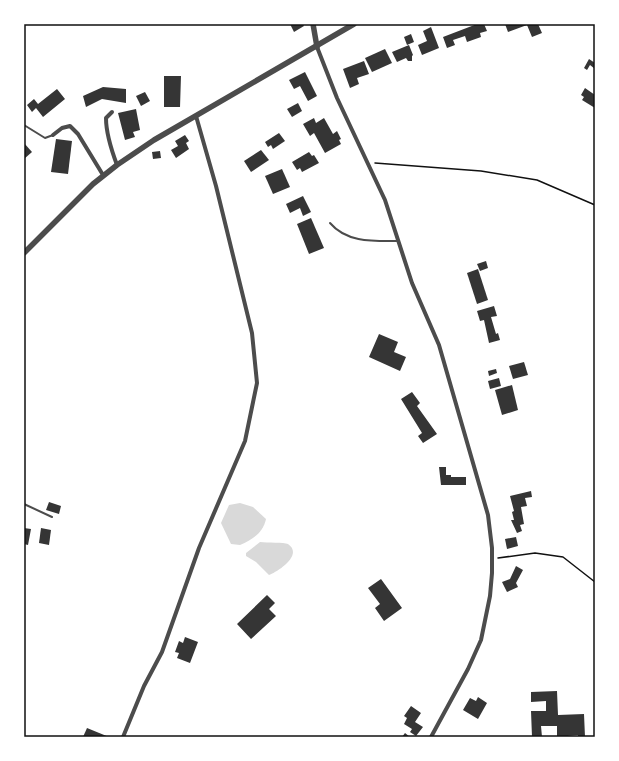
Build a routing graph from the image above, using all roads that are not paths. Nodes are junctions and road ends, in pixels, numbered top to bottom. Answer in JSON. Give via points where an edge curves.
{"nodes":[{"id":1,"x":313,"y":24,"type":"edge"},
{"id":2,"x":354,"y":24,"type":"edge"},
{"id":3,"x":317,"y":47,"type":"junction"},
{"id":4,"x":112,"y":112,"type":"dead end"},
{"id":5,"x":196,"y":116,"type":"junction"},
{"id":6,"x":24,"y":125,"type":"edge"},
{"id":7,"x":53,"y":135,"type":"joint"},
{"id":8,"x":117,"y":165,"type":"junction"},
{"id":9,"x":103,"y":175,"type":"junction"},
{"id":10,"x":330,"y":223,"type":"dead end"},
{"id":11,"x":398,"y":241,"type":"junction"},
{"id":12,"x":24,"y":253,"type":"edge"},
{"id":13,"x":24,"y":504,"type":"edge"},
{"id":14,"x":52,"y":517,"type":"dead end"},
{"id":15,"x":123,"y":737,"type":"edge"},
{"id":16,"x":431,"y":737,"type":"edge"}],
"edges":[{"from":1,"to":3,"type":"street"},
{"from":2,"to":3,"type":"street"},
{"from":3,"to":5,"type":"street"},
{"from":3,"to":11,"type":"street","via":[[337,98],[369,162]]},
{"from":4,"to":8,"type":"street","via":[[106,118],[106,123],[109,143]]},
{"from":5,"to":8,"type":"street"},
{"from":5,"to":15,"type":"street","via":[[252,333],[257,383],[245,441],[199,548],[162,652],[144,686]]},
{"from":6,"to":7,"type":"lane","via":[[45,138]]},
{"from":7,"to":9,"type":"street","via":[[70,126],[78,134]]},
{"from":8,"to":9,"type":"street"},
{"from":9,"to":12,"type":"street"},
{"from":10,"to":11,"type":"lane","via":[[340,232],[353,238]]},
{"from":11,"to":16,"type":"street","via":[[412,283],[439,345],[488,515],[492,558],[490,596],[480,640],[468,669]]},
{"from":13,"to":14,"type":"lane"}]}
